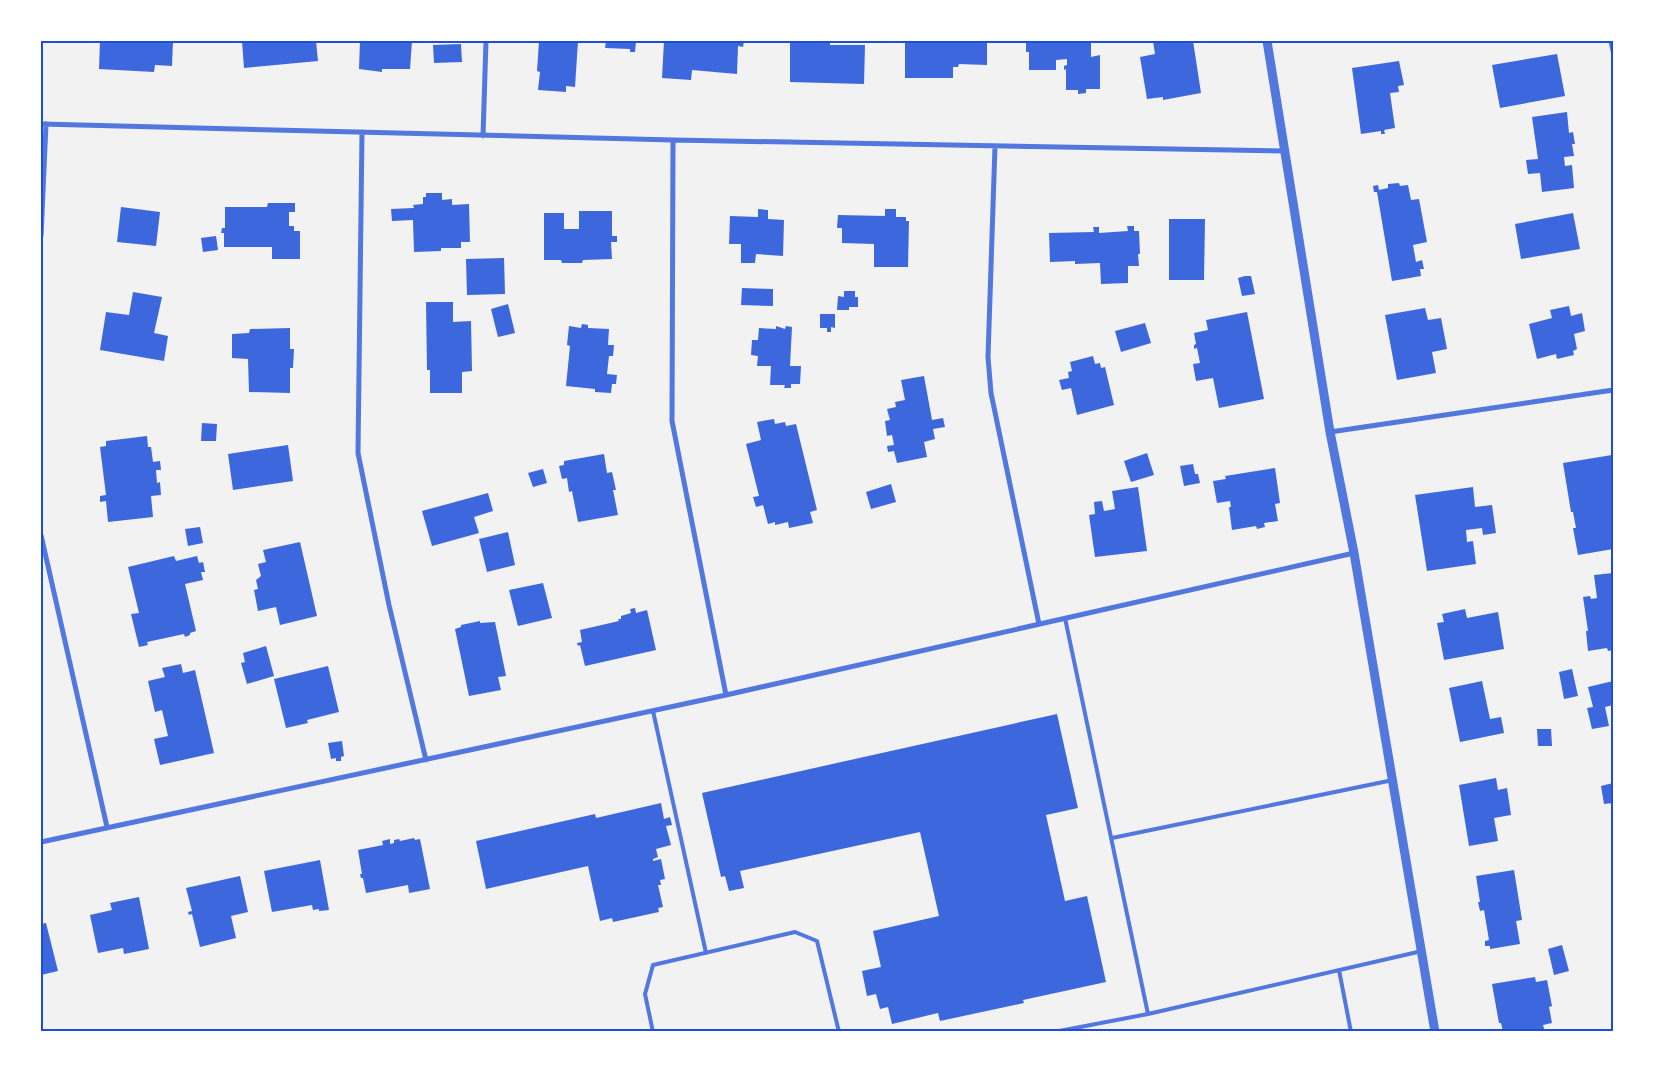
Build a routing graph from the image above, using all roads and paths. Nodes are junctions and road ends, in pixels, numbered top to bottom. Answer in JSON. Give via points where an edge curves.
{"nodes":[{"id":1,"x":486,"y":41,"type":"edge"},
{"id":2,"x":1267,"y":41,"type":"edge"},
{"id":3,"x":1611,"y":41,"type":"edge"},
{"id":4,"x":1613,"y":51,"type":"edge"},
{"id":5,"x":44,"y":124,"type":"edge"},
{"id":6,"x":362,"y":132,"type":"junction"},
{"id":7,"x":483,"y":136,"type":"junction"},
{"id":8,"x":673,"y":140,"type":"junction"},
{"id":9,"x":995,"y":146,"type":"junction"},
{"id":10,"x":1285,"y":151,"type":"junction"},
{"id":11,"x":41,"y":236,"type":"edge"},
{"id":12,"x":1613,"y":390,"type":"edge"},
{"id":13,"x":1330,"y":432,"type":"junction"},
{"id":14,"x":41,"y":535,"type":"edge"},
{"id":15,"x":1354,"y":553,"type":"junction"},
{"id":16,"x":1065,"y":618,"type":"junction"},
{"id":17,"x":1039,"y":624,"type":"junction"},
{"id":18,"x":726,"y":695,"type":"junction"},
{"id":19,"x":653,"y":711,"type":"junction"},
{"id":20,"x":426,"y":760,"type":"junction"},
{"id":21,"x":1393,"y":780,"type":"junction"},
{"id":22,"x":107,"y":827,"type":"junction"},
{"id":23,"x":1112,"y":838,"type":"junction"},
{"id":24,"x":41,"y":842,"type":"edge"},
{"id":25,"x":1422,"y":951,"type":"junction"},
{"id":26,"x":706,"y":953,"type":"junction"},
{"id":27,"x":1339,"y":970,"type":"junction"},
{"id":28,"x":1148,"y":1014,"type":"junction"},
{"id":29,"x":1061,"y":1031,"type":"edge"},
{"id":30,"x":653,"y":1032,"type":"edge"},
{"id":31,"x":839,"y":1032,"type":"edge"},
{"id":32,"x":1054,"y":1032,"type":"edge"},
{"id":33,"x":1351,"y":1032,"type":"edge"},
{"id":34,"x":1435,"y":1032,"type":"edge"}],
"edges":[{"from":1,"to":7,"type":"street"},
{"from":2,"to":10,"type":"street"},
{"from":3,"to":4,"type":"street"},
{"from":5,"to":6,"type":"street"},
{"from":5,"to":11,"type":"street"},
{"from":6,"to":7,"type":"street"},
{"from":6,"to":20,"type":"street","via":[[358,453],[389,605]]},
{"from":7,"to":8,"type":"street"},
{"from":8,"to":9,"type":"street"},
{"from":8,"to":18,"type":"street","via":[[672,421]]},
{"from":9,"to":10,"type":"street"},
{"from":9,"to":17,"type":"street","via":[[988,357]]},
{"from":10,"to":13,"type":"street"},
{"from":12,"to":13,"type":"street"},
{"from":13,"to":15,"type":"street"},
{"from":14,"to":22,"type":"street"},
{"from":15,"to":16,"type":"street"},
{"from":15,"to":21,"type":"street"},
{"from":16,"to":17,"type":"street"},
{"from":16,"to":23,"type":"lane"},
{"from":17,"to":18,"type":"street"},
{"from":18,"to":19,"type":"street"},
{"from":19,"to":20,"type":"street"},
{"from":19,"to":26,"type":"lane"},
{"from":20,"to":22,"type":"street"},
{"from":21,"to":23,"type":"lane"},
{"from":21,"to":25,"type":"street"},
{"from":22,"to":24,"type":"street"},
{"from":23,"to":28,"type":"lane"},
{"from":25,"to":27,"type":"lane"},
{"from":25,"to":34,"type":"street"},
{"from":26,"to":30,"type":"lane","via":[[653,965],[645,994]]},
{"from":26,"to":31,"type":"lane","via":[[795,932],[817,941]]},
{"from":27,"to":28,"type":"lane"},
{"from":27,"to":33,"type":"lane"},
{"from":28,"to":29,"type":"lane"},
{"from":29,"to":32,"type":"lane"}]}
